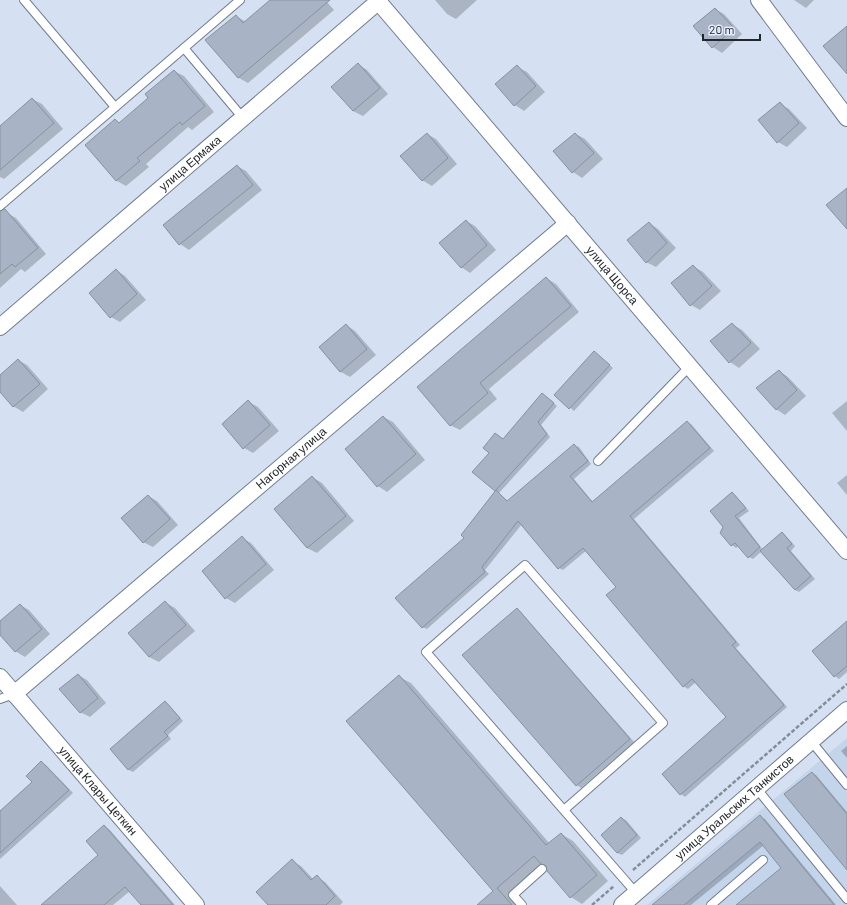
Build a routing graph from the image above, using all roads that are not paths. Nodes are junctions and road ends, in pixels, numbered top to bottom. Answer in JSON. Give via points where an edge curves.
{"nodes":[{"id":1,"x":24,"y":0,"type":"edge"},
{"id":2,"x":240,"y":0,"type":"edge"},
{"id":3,"x":759,"y":0,"type":"edge"},
{"id":4,"x":378,"y":1,"type":"edge"},
{"id":5,"x":184,"y":48,"type":"junction"},
{"id":6,"x":115,"y":107,"type":"junction"},
{"id":7,"x":244,"y":118,"type":"junction"},
{"id":8,"x":847,"y":118,"type":"edge"},
{"id":9,"x":0,"y":206,"type":"edge"},
{"id":10,"x":568,"y":223,"type":"junction"},
{"id":11,"x":0,"y":327,"type":"edge"},
{"id":12,"x":690,"y":366,"type":"junction"},
{"id":13,"x":598,"y":461,"type":"dead end"},
{"id":14,"x":847,"y":551,"type":"edge"},
{"id":15,"x":0,"y":677,"type":"edge"},
{"id":16,"x":7,"y":696,"type":"edge"},
{"id":17,"x":847,"y":710,"type":"edge"},
{"id":18,"x":811,"y":741,"type":"junction"},
{"id":19,"x":847,"y":786,"type":"edge"},
{"id":20,"x":757,"y":789,"type":"junction"},
{"id":21,"x":564,"y":810,"type":"junction"},
{"id":22,"x":763,"y":860,"type":"dead end"},
{"id":23,"x":542,"y":870,"type":"dead end"},
{"id":24,"x":636,"y":893,"type":"junction"},
{"id":25,"x":847,"y":898,"type":"edge"},
{"id":26,"x":196,"y":905,"type":"edge"},
{"id":27,"x":522,"y":905,"type":"edge"},
{"id":28,"x":622,"y":905,"type":"edge"},
{"id":29,"x":711,"y":905,"type":"edge"}],
"edges":[{"from":1,"to":6,"type":"lane"},
{"from":2,"to":5,"type":"lane"},
{"from":3,"to":8,"type":"street"},
{"from":4,"to":7,"type":"street","name":"улица Ермака"},
{"from":4,"to":10,"type":"street","name":"улица Щорса"},
{"from":5,"to":6,"type":"lane"},
{"from":5,"to":7,"type":"lane"},
{"from":6,"to":9,"type":"lane"},
{"from":7,"to":11,"type":"street","name":"улица Ермака"},
{"from":10,"to":12,"type":"street","name":"улица Щорса"},
{"from":10,"to":16,"type":"street","name":"Нагорная улица"},
{"from":12,"to":13,"type":"lane"},
{"from":12,"to":14,"type":"street","name":"улица Щорса"},
{"from":15,"to":16,"type":"street","name":"улица Клары Цеткин"},
{"from":16,"to":26,"type":"street","name":"улица Клары Цеткин"},
{"from":17,"to":18,"type":"street","name":"улица Уральских Танкистов"},
{"from":18,"to":19,"type":"lane"},
{"from":18,"to":20,"type":"street","name":"улица Уральских Танкистов"},
{"from":20,"to":24,"type":"street","name":"улица Уральских Танкистов"},
{"from":20,"to":25,"type":"lane"},
{"from":21,"to":21,"type":"lane","via":[[663,724],[525,565],[426,652]]},
{"from":21,"to":24,"type":"lane"},
{"from":22,"to":29,"type":"lane"},
{"from":23,"to":27,"type":"lane","via":[[513,895]]},
{"from":24,"to":28,"type":"street","name":"улица Уральских Танкистов"}]}
